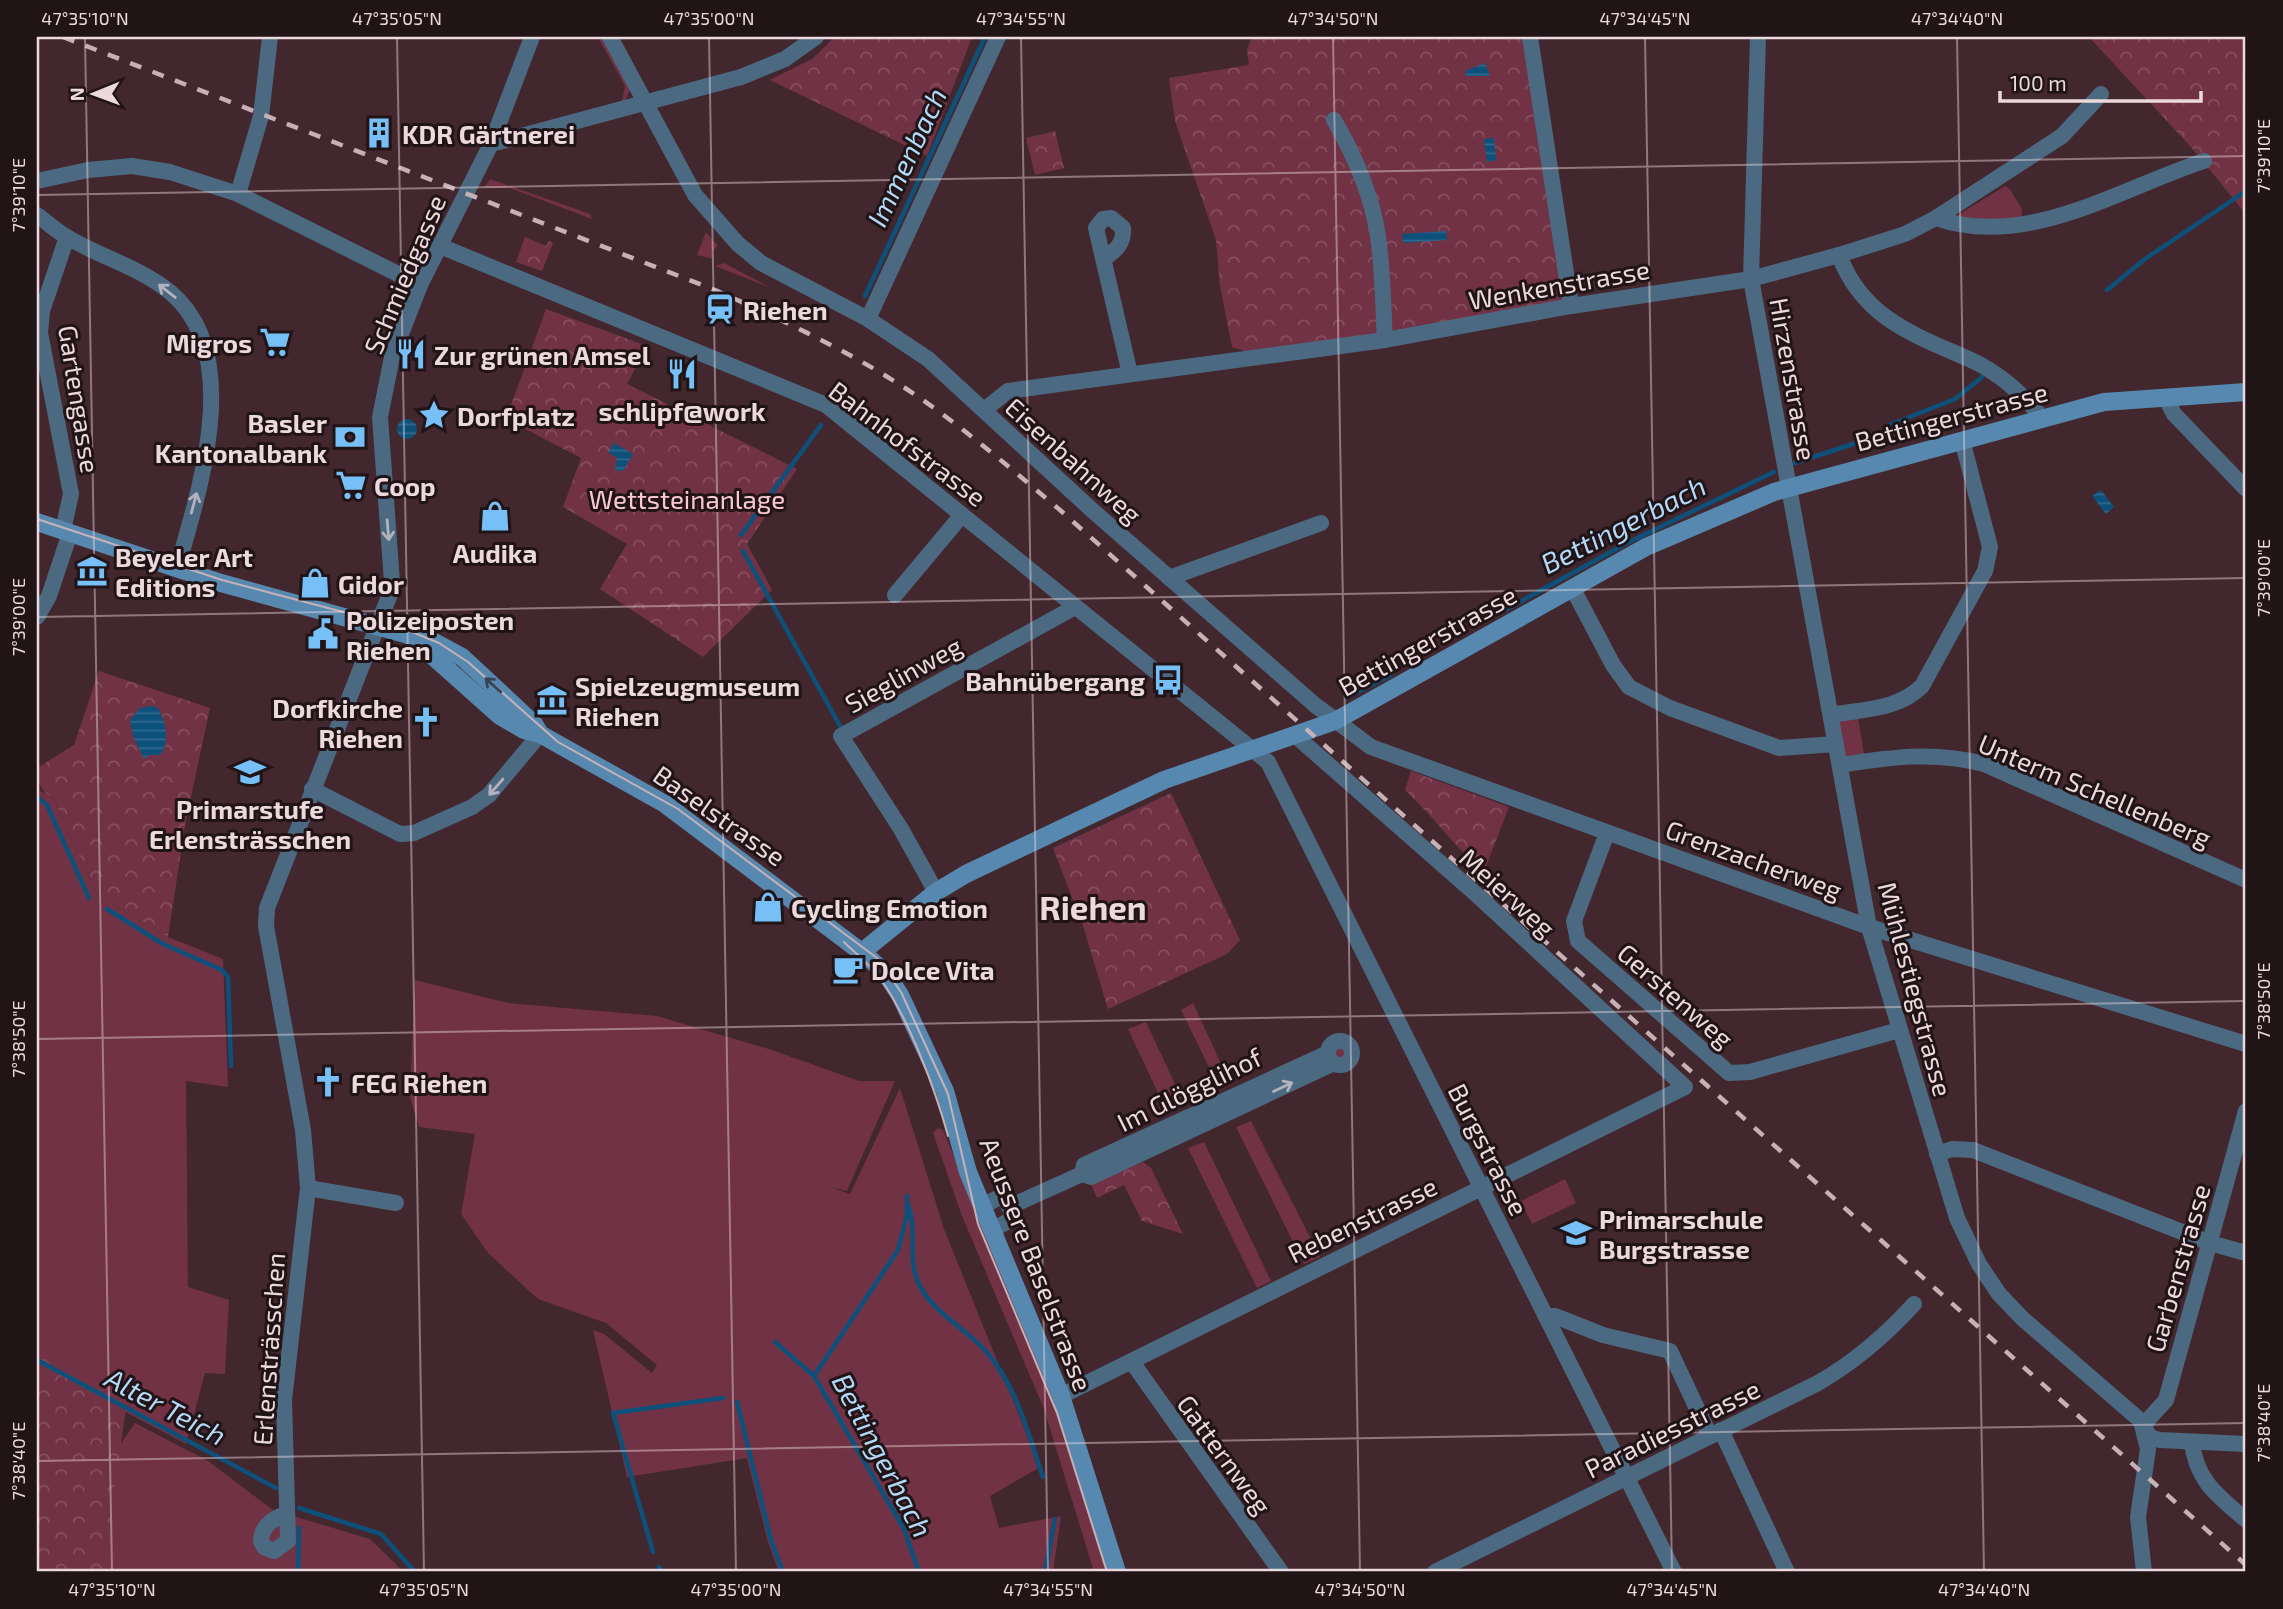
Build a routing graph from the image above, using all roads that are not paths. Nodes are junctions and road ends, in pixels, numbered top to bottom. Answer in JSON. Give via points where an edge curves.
{"nodes":[{"id":1,"x":270,"y":37,"type":"edge"},
{"id":2,"x":532,"y":37,"type":"edge"},
{"id":3,"x":611,"y":37,"type":"edge"},
{"id":4,"x":817,"y":37,"type":"edge"},
{"id":5,"x":998,"y":37,"type":"edge"},
{"id":6,"x":1530,"y":37,"type":"edge"},
{"id":7,"x":1758,"y":37,"type":"edge"},
{"id":8,"x":2101,"y":94,"type":"dead end"},
{"id":9,"x":646,"y":102,"type":"junction"},
{"id":10,"x":1334,"y":120,"type":"dead end"},
{"id":11,"x":491,"y":144,"type":"junction"},
{"id":12,"x":2204,"y":161,"type":"dead end"},
{"id":13,"x":37,"y":181,"type":"edge"},
{"id":14,"x":238,"y":194,"type":"junction"},
{"id":15,"x":37,"y":215,"type":"edge"},
{"id":16,"x":1936,"y":218,"type":"junction"},
{"id":17,"x":66,"y":237,"type":"junction"},
{"id":18,"x":440,"y":246,"type":"junction"},
{"id":19,"x":1839,"y":256,"type":"junction"},
{"id":20,"x":1104,"y":259,"type":"dead end"},
{"id":21,"x":1751,"y":279,"type":"junction"},
{"id":22,"x":420,"y":285,"type":"junction"},
{"id":23,"x":1571,"y":306,"type":"junction"},
{"id":24,"x":868,"y":319,"type":"junction"},
{"id":25,"x":1385,"y":340,"type":"junction"},
{"id":26,"x":1130,"y":374,"type":"junction"},
{"id":27,"x":2246,"y":392,"type":"edge"},
{"id":28,"x":2165,"y":397,"type":"junction"},
{"id":29,"x":984,"y":410,"type":"junction"},
{"id":30,"x":2042,"y":418,"type":"junction"},
{"id":31,"x":1962,"y":440,"type":"junction"},
{"id":32,"x":1787,"y":488,"type":"junction"},
{"id":33,"x":2246,"y":489,"type":"edge"},
{"id":34,"x":962,"y":514,"type":"junction"},
{"id":35,"x":37,"y":522,"type":"edge"},
{"id":36,"x":1321,"y":523,"type":"dead end"},
{"id":37,"x":66,"y":531,"type":"junction"},
{"id":38,"x":177,"y":569,"type":"junction"},
{"id":39,"x":1169,"y":578,"type":"junction"},
{"id":40,"x":1573,"y":589,"type":"junction"},
{"id":41,"x":895,"y":595,"type":"dead end"},
{"id":42,"x":1075,"y":607,"type":"junction"},
{"id":43,"x":37,"y":617,"type":"edge"},
{"id":44,"x":379,"y":625,"type":"junction"},
{"id":45,"x":1831,"y":715,"type":"junction"},
{"id":46,"x":1335,"y":721,"type":"junction"},
{"id":47,"x":540,"y":734,"type":"junction"},
{"id":48,"x":1297,"y":737,"type":"junction"},
{"id":49,"x":1836,"y":744,"type":"junction"},
{"id":50,"x":1256,"y":750,"type":"junction"},
{"id":51,"x":1840,"y":765,"type":"junction"},
{"id":52,"x":312,"y":789,"type":"junction"},
{"id":53,"x":1606,"y":832,"type":"junction"},
{"id":54,"x":2246,"y":880,"type":"edge"},
{"id":55,"x":936,"y":892,"type":"junction"},
{"id":56,"x":1869,"y":927,"type":"junction"},
{"id":57,"x":862,"y":952,"type":"junction"},
{"id":58,"x":1899,"y":1030,"type":"junction"},
{"id":59,"x":2246,"y":1044,"type":"edge"},
{"id":60,"x":1328,"y":1059,"type":"dead end"},
{"id":61,"x":1685,"y":1087,"type":"joint"},
{"id":62,"x":2246,"y":1111,"type":"edge"},
{"id":63,"x":1937,"y":1154,"type":"junction"},
{"id":64,"x":308,"y":1188,"type":"junction"},
{"id":65,"x":1481,"y":1188,"type":"junction"},
{"id":66,"x":396,"y":1203,"type":"dead end"},
{"id":67,"x":982,"y":1206,"type":"junction"},
{"id":68,"x":1009,"y":1207,"type":"junction"},
{"id":69,"x":992,"y":1230,"type":"junction"},
{"id":70,"x":2210,"y":1243,"type":"junction"},
{"id":71,"x":2246,"y":1253,"type":"edge"},
{"id":72,"x":1914,"y":1304,"type":"dead end"},
{"id":73,"x":1546,"y":1317,"type":"junction"},
{"id":74,"x":1132,"y":1362,"type":"junction"},
{"id":75,"x":1062,"y":1396,"type":"junction"},
{"id":76,"x":2144,"y":1430,"type":"junction"},
{"id":77,"x":1716,"y":1433,"type":"junction"},
{"id":78,"x":2192,"y":1442,"type":"junction"},
{"id":79,"x":2246,"y":1444,"type":"edge"},
{"id":80,"x":1627,"y":1478,"type":"junction"},
{"id":81,"x":285,"y":1514,"type":"dead end"},
{"id":82,"x":2246,"y":1520,"type":"edge"},
{"id":83,"x":1118,"y":1572,"type":"edge"},
{"id":84,"x":1281,"y":1572,"type":"edge"},
{"id":85,"x":1435,"y":1572,"type":"edge"},
{"id":86,"x":1674,"y":1572,"type":"edge"},
{"id":87,"x":1787,"y":1572,"type":"edge"},
{"id":88,"x":2144,"y":1572,"type":"edge"}],
"edges":[{"from":1,"to":14,"type":"street","via":[[261,116]]},
{"from":2,"to":11,"type":"street","name":"Schmiedgasse"},
{"from":3,"to":9,"type":"street","name":"Eisenbahnweg"},
{"from":4,"to":9,"type":"street","via":[[785,59],[741,77]]},
{"from":5,"to":24,"type":"street"},
{"from":6,"to":23,"type":"street"},
{"from":7,"to":21,"type":"street","name":"Hirzenstrasse"},
{"from":8,"to":16,"type":"street","name":"Wenkenstrasse","via":[[2062,136]]},
{"from":9,"to":11,"type":"street"},
{"from":9,"to":24,"type":"street","name":"Eisenbahnweg","via":[[695,195],[721,228],[761,263]]},
{"from":10,"to":25,"type":"street","via":[[1365,190],[1378,236]]},
{"from":11,"to":18,"type":"street","name":"Schmiedgasse"},
{"from":12,"to":16,"type":"street","via":[[2076,212],[2034,223],[1974,226]]},
{"from":13,"to":14,"type":"street","via":[[132,166],[170,172]]},
{"from":14,"to":22,"type":"street"},
{"from":15,"to":17,"type":"street"},
{"from":16,"to":19,"type":"street","name":"Wenkenstrasse","via":[[1905,234]]},
{"from":17,"to":37,"type":"street","name":"Gartengasse","via":[[40,333],[71,494]]},
{"from":38,"to":17,"type":"street","one_way":true,"via":[[204,463],[212,396],[206,350],[192,316],[170,292]]},
{"from":18,"to":22,"type":"street","name":"Schmiedgasse"},
{"from":18,"to":34,"type":"street","name":"Bahnhofstrasse","via":[[826,405]]},
{"from":19,"to":21,"type":"street","name":"Wenkenstrasse"},
{"from":19,"to":30,"type":"street","via":[[1872,306],[1905,332],[1992,372],[2031,403]]},
{"from":20,"to":26,"type":"street"},
{"from":21,"to":23,"type":"street","name":"Wenkenstrasse"},
{"from":21,"to":32,"type":"street","name":"Hirzenstrasse"},
{"from":22,"to":44,"type":"street","name":"Schmiedgasse","one_way":true,"via":[[392,356],[380,417],[392,582]]},
{"from":23,"to":25,"type":"street","name":"Wenkenstrasse"},
{"from":24,"to":29,"type":"street","name":"Eisenbahnweg","via":[[928,359]]},
{"from":25,"to":26,"type":"street","name":"Wenkenstrasse"},
{"from":26,"to":29,"type":"street","name":"Wenkenstrasse","via":[[1008,391]]},
{"from":27,"to":28,"type":"main road","name":"Bettingerstrasse"},
{"from":28,"to":30,"type":"main road","name":"Bettingerstrasse","via":[[2104,402]]},
{"from":28,"to":33,"type":"street","via":[[2174,414]]},
{"from":29,"to":39,"type":"street","name":"Eisenbahnweg"},
{"from":30,"to":31,"type":"main road","name":"Bettingerstrasse"},
{"from":31,"to":32,"type":"main road","name":"Bettingerstrasse"},
{"from":31,"to":45,"type":"street","via":[[1990,547],[1985,571],[1912,696],[1898,704]]},
{"from":32,"to":40,"type":"main road","name":"Bettingerstrasse","via":[[1707,518]]},
{"from":32,"to":45,"type":"street","name":"Mühlestiegstrasse"},
{"from":34,"to":41,"type":"street"},
{"from":34,"to":42,"type":"street","name":"Bahnhofstrasse"},
{"from":35,"to":37,"type":"main road","name":"Baselstrasse"},
{"from":36,"to":39,"type":"street"},
{"from":37,"to":38,"type":"main road","name":"Baselstrasse"},
{"from":37,"to":43,"type":"street","name":"Gartengasse","via":[[49,596]]},
{"from":38,"to":44,"type":"main road","name":"Baselstrasse"},
{"from":39,"to":46,"type":"street","name":"Eisenbahnweg"},
{"from":40,"to":46,"type":"main road","name":"Bettingerstrasse"},
{"from":40,"to":49,"type":"street","via":[[1629,687],[1670,708],[1779,748]]},
{"from":42,"to":50,"type":"street","name":"Bahnhofstrasse"},
{"from":42,"to":55,"type":"street","name":"Sieglinweg","via":[[841,736]]},
{"from":44,"to":47,"type":"main road","name":"Baselstrasse","via":[[434,642],[462,657]]},
{"from":44,"to":52,"type":"street","name":"Erlensträsschen"},
{"from":45,"to":49,"type":"street","name":"Mühlestiegstrasse"},
{"from":46,"to":48,"type":"main road","name":"Bettingerstrasse"},
{"from":46,"to":53,"type":"street","name":"Grenzacherweg","via":[[1383,754]]},
{"from":47,"to":52,"type":"street","one_way":true,"via":[[489,795],[414,833],[400,834]]},
{"from":47,"to":57,"type":"main road","name":"Baselstrasse","via":[[687,819]]},
{"from":48,"to":50,"type":"main road","name":"Bettingerstrasse"},
{"from":48,"to":61,"type":"street","name":"Meierweg"},
{"from":49,"to":51,"type":"street","name":"Mühlestiegstrasse"},
{"from":50,"to":55,"type":"main road","name":"Bettingerstrasse","via":[[1149,787]]},
{"from":50,"to":65,"type":"street","name":"Burgstrasse","via":[[1268,762]]},
{"from":51,"to":54,"type":"street","name":"Unterm Schellenberg","via":[[1927,754],[1984,764]]},
{"from":51,"to":56,"type":"street","name":"Mühlestiegstrasse"},
{"from":52,"to":64,"type":"street","name":"Erlensträsschen","via":[[267,908],[266,926],[303,1130]]},
{"from":53,"to":56,"type":"street","name":"Grenzacherweg"},
{"from":53,"to":58,"type":"street","name":"Gerstenweg","via":[[1574,921],[1578,941],[1729,1073],[1750,1072]]},
{"from":55,"to":57,"type":"main road","name":"Bettingerstrasse"},
{"from":56,"to":58,"type":"street","name":"Mühlestiegstrasse"},
{"from":56,"to":59,"type":"street","name":"Grenzacherweg"},
{"from":57,"to":67,"type":"main road","name":"Aeussere Baselstrasse","via":[[893,982],[920,1035],[950,1104]]},
{"from":58,"to":63,"type":"street","name":"Mühlestiegstrasse"},
{"from":60,"to":68,"type":"street","name":"Im Glögglihof","via":[[1130,1152],[1084,1165],[1082,1174]]},
{"from":61,"to":65,"type":"street","name":"Rebenstrasse"},
{"from":62,"to":70,"type":"street","name":"Garbenstrasse"},
{"from":63,"to":70,"type":"street","via":[[1973,1150]]},
{"from":63,"to":76,"type":"street","name":"Mühlestiegstrasse","via":[[1969,1246],[1999,1294],[2135,1413]]},
{"from":64,"to":66,"type":"street"},
{"from":64,"to":81,"type":"street","name":"Erlensträsschen","via":[[284,1400]]},
{"from":65,"to":73,"type":"street","name":"Burgstrasse"},
{"from":65,"to":74,"type":"street","name":"Rebenstrasse"},
{"from":67,"to":68,"type":"street","name":"Im Glögglihof","via":[[1004,1195]]},
{"from":67,"to":69,"type":"main road","name":"Aeussere Baselstrasse"},
{"from":68,"to":69,"type":"street","via":[[1014,1219]]},
{"from":69,"to":75,"type":"main road","name":"Aeussere Baselstrasse"},
{"from":70,"to":71,"type":"street"},
{"from":70,"to":76,"type":"street","name":"Garbenstrasse","via":[[2166,1400]]},
{"from":72,"to":77,"type":"street","name":"Paradiesstrasse","via":[[1854,1361]]},
{"from":73,"to":77,"type":"street","via":[[1670,1351]]},
{"from":73,"to":80,"type":"street","name":"Burgstrasse"},
{"from":74,"to":75,"type":"street","name":"Rebenstrasse"},
{"from":74,"to":84,"type":"street","name":"Gatternweg"},
{"from":75,"to":83,"type":"main road","name":"Aeussere Baselstrasse"},
{"from":76,"to":78,"type":"street","via":[[2152,1438]]},
{"from":76,"to":88,"type":"street","via":[[2148,1449],[2139,1506]]},
{"from":77,"to":80,"type":"street","name":"Paradiesstrasse"},
{"from":77,"to":87,"type":"street"},
{"from":78,"to":79,"type":"street"},
{"from":78,"to":82,"type":"street","via":[[2201,1477]]},
{"from":80,"to":85,"type":"street","name":"Paradiesstrasse"},
{"from":80,"to":86,"type":"street","name":"Burgstrasse"}]}
